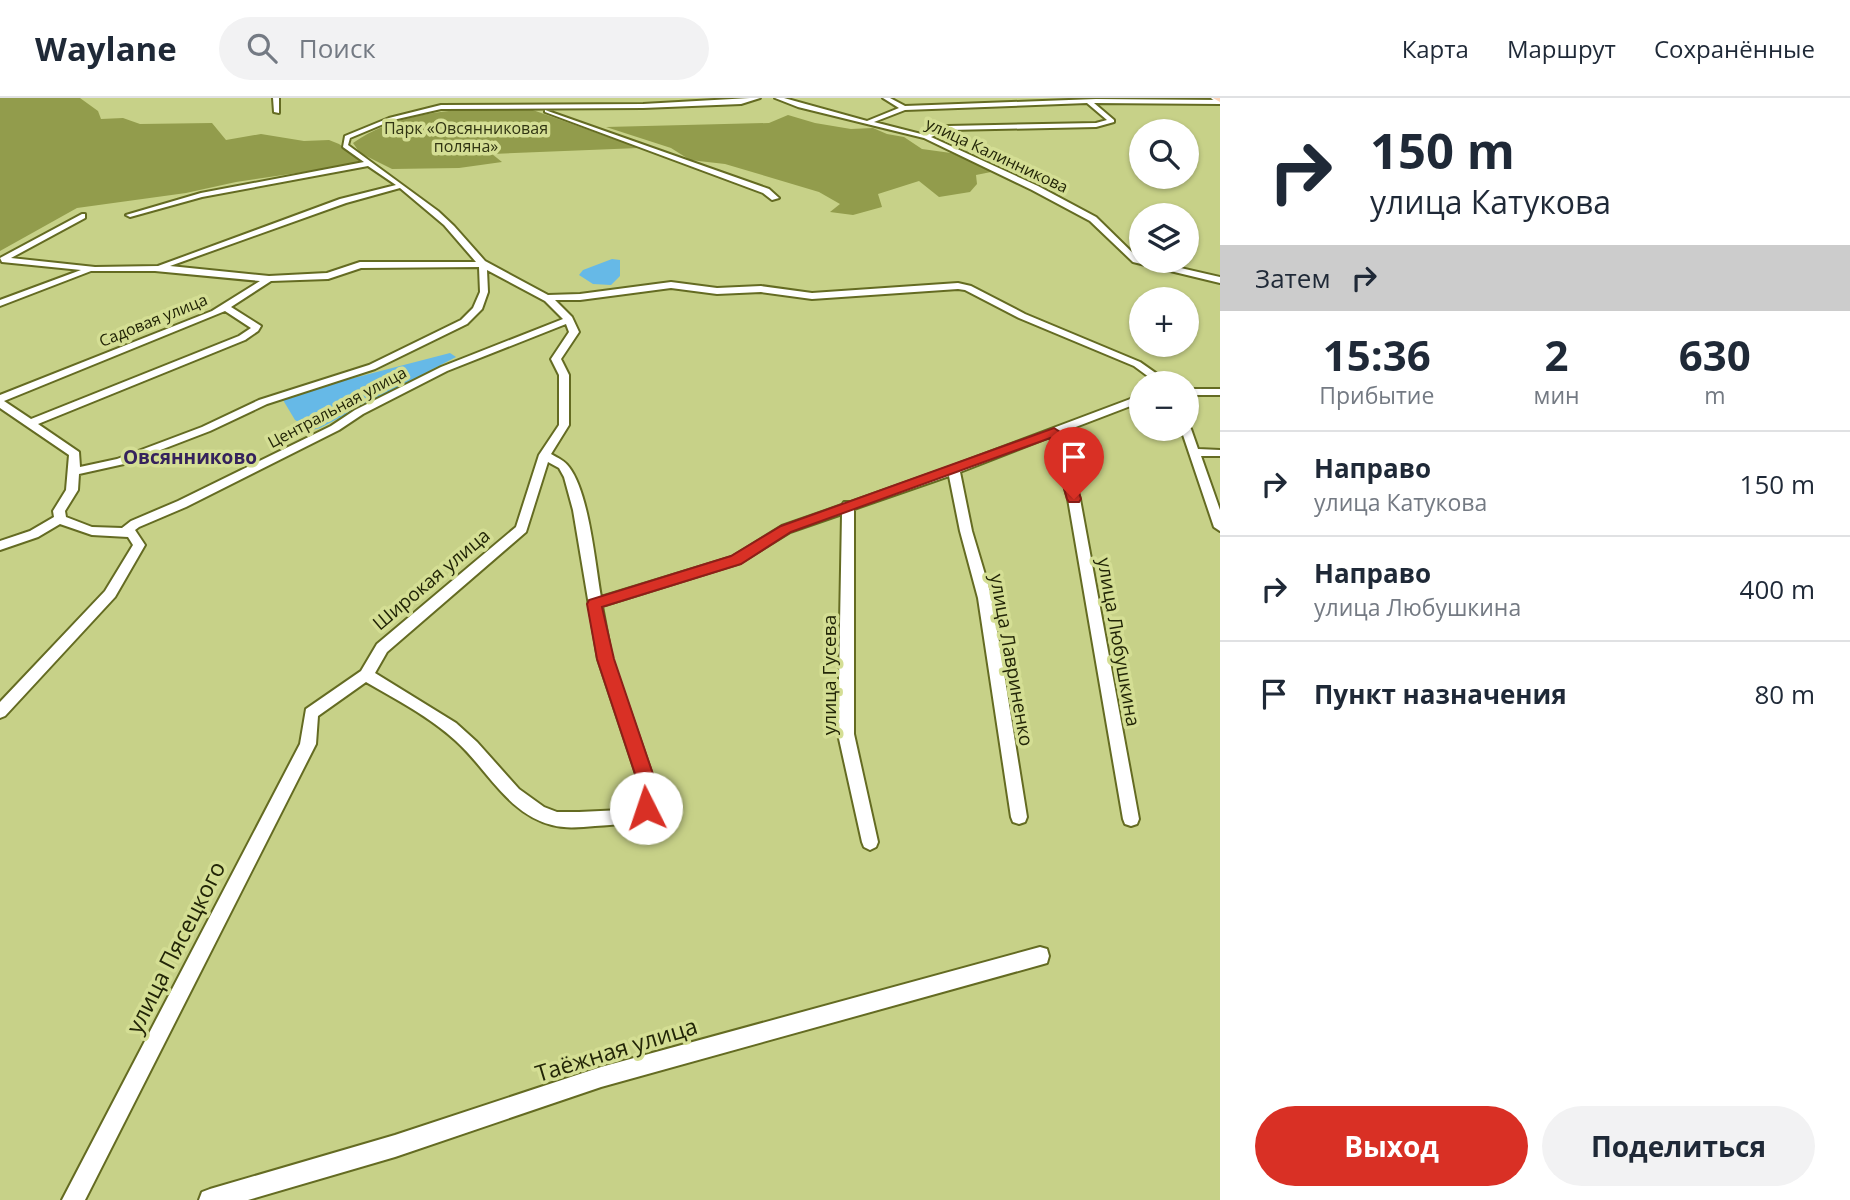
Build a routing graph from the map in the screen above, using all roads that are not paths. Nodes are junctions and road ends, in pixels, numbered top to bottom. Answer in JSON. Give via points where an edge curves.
{"nodes":[{"id":1,"x":275,"y":98,"type":"edge"},
{"id":2,"x":757,"y":98,"type":"edge"},
{"id":3,"x":778,"y":98,"type":"edge"},
{"id":4,"x":886,"y":98,"type":"edge"},
{"id":5,"x":961,"y":98,"type":"edge"},
{"id":6,"x":438,"y":99,"type":"edge"},
{"id":7,"x":1219,"y":100,"type":"edge"},
{"id":8,"x":1090,"y":102,"type":"junction"},
{"id":9,"x":976,"y":106,"type":"junction"},
{"id":10,"x":441,"y":107,"type":"junction"},
{"id":11,"x":539,"y":108,"type":"junction"},
{"id":12,"x":904,"y":108,"type":"junction"},
{"id":13,"x":277,"y":112,"type":"dead end"},
{"id":14,"x":867,"y":122,"type":"junction"},
{"id":15,"x":926,"y":137,"type":"junction"},
{"id":16,"x":371,"y":163,"type":"junction"},
{"id":17,"x":401,"y":187,"type":"junction"},
{"id":18,"x":775,"y":198,"type":"dead end"},
{"id":19,"x":130,"y":215,"type":"dead end"},
{"id":20,"x":82,"y":216,"type":"dead end"},
{"id":21,"x":483,"y":264,"type":"junction"},
{"id":22,"x":158,"y":269,"type":"junction"},
{"id":23,"x":88,"y":270,"type":"junction"},
{"id":24,"x":269,"y":279,"type":"junction"},
{"id":25,"x":1220,"y":280,"type":"edge"},
{"id":26,"x":546,"y":298,"type":"junction"},
{"id":27,"x":0,"y":303,"type":"edge"},
{"id":28,"x":225,"y":307,"type":"junction"},
{"id":29,"x":568,"y":320,"type":"junction"},
{"id":30,"x":1147,"y":371,"type":"edge"},
{"id":31,"x":1199,"y":392,"type":"edge"},
{"id":32,"x":1220,"y":392,"type":"edge"},
{"id":33,"x":0,"y":401,"type":"edge"},
{"id":34,"x":1129,"y":403,"type":"edge"},
{"id":35,"x":30,"y":423,"type":"junction"},
{"id":36,"x":1054,"y":432,"type":"junction"},
{"id":37,"x":1191,"y":441,"type":"edge"},
{"id":38,"x":1195,"y":452,"type":"junction"},
{"id":39,"x":1220,"y":453,"type":"edge"},
{"id":40,"x":545,"y":455,"type":"junction"},
{"id":41,"x":954,"y":470,"type":"junction"},
{"id":42,"x":75,"y":471,"type":"junction"},
{"id":43,"x":848,"y":505,"type":"junction"},
{"id":44,"x":60,"y":519,"type":"junction"},
{"id":45,"x":1220,"y":527,"type":"edge"},
{"id":46,"x":126,"y":531,"type":"junction"},
{"id":47,"x":0,"y":546,"type":"edge"},
{"id":48,"x":594,"y":604,"type":"junction"},
{"id":49,"x":366,"y":675,"type":"junction"},
{"id":50,"x":0,"y":712,"type":"edge"},
{"id":51,"x":1019,"y":817,"type":"dead end"},
{"id":52,"x":1131,"y":819,"type":"dead end"},
{"id":53,"x":870,"y":842,"type":"dead end"},
{"id":54,"x":1040,"y":956,"type":"dead end"},
{"id":55,"x":72,"y":1200,"type":"edge"},
{"id":56,"x":210,"y":1200,"type":"edge"}],
"edges":[{"from":1,"to":13,"type":"street"},
{"from":2,"to":11,"type":"street"},
{"from":3,"to":14,"type":"street","name":"улица Калинникова"},
{"from":4,"to":12,"type":"street"},
{"from":5,"to":9,"type":"street"},
{"from":6,"to":10,"type":"street"},
{"from":7,"to":8,"type":"street"},
{"from":8,"to":9,"type":"street"},
{"from":8,"to":15,"type":"street","via":[[1112,121],[948,128]]},
{"from":9,"to":12,"type":"street"},
{"from":10,"to":11,"type":"street"},
{"from":10,"to":16,"type":"street","via":[[391,119],[347,137],[345,146]]},
{"from":11,"to":18,"type":"street"},
{"from":12,"to":14,"type":"street"},
{"from":14,"to":15,"type":"street","name":"улица Калинникова"},
{"from":15,"to":25,"type":"street","name":"улица Калинникова","via":[[1093,219],[1136,260]]},
{"from":16,"to":17,"type":"street"},
{"from":16,"to":19,"type":"street","via":[[201,195]]},
{"from":17,"to":21,"type":"street","via":[[449,224]]},
{"from":17,"to":22,"type":"street","via":[[343,201]]},
{"from":20,"to":23,"type":"street","via":[[3,257],[4,262]]},
{"from":21,"to":24,"type":"street","name":"Садовая улица","via":[[360,265],[328,276]]},
{"from":21,"to":26,"type":"street"},
{"from":21,"to":42,"type":"street","name":"Центральная улица","via":[[484,292],[477,309],[464,322],[372,367],[263,402],[120,462]]},
{"from":22,"to":23,"type":"street"},
{"from":22,"to":24,"type":"street"},
{"from":23,"to":27,"type":"street"},
{"from":24,"to":28,"type":"street","name":"Садовая улица"},
{"from":26,"to":29,"type":"street"},
{"from":26,"to":30,"type":"street","via":[[664,285],[812,296],[958,286]]},
{"from":28,"to":33,"type":"street","name":"Садовая улица"},
{"from":28,"to":35,"type":"street","via":[[256,329]]},
{"from":29,"to":40,"type":"street","name":"Широкая улица","via":[[574,332],[555,359],[564,375],[564,425]]},
{"from":29,"to":46,"type":"street","name":"Центральная улица","via":[[444,369]]},
{"from":31,"to":32,"type":"street"},
{"from":33,"to":35,"type":"street"},
{"from":34,"to":36,"type":"street"},
{"from":35,"to":42,"type":"street","via":[[75,454]]},
{"from":36,"to":41,"type":"street"},
{"from":36,"to":52,"type":"street","name":"улица Любушкина","via":[[1074,499]]},
{"from":37,"to":38,"type":"street"},
{"from":38,"to":39,"type":"street"},
{"from":38,"to":45,"type":"street"},
{"from":40,"to":48,"type":"street","via":[[563,466],[570,477]]},
{"from":40,"to":49,"type":"street","name":"Широкая улица","via":[[522,529],[382,648]]},
{"from":41,"to":43,"type":"street"},
{"from":41,"to":51,"type":"street","name":"улица Лавриненко","via":[[985,598]]},
{"from":42,"to":44,"type":"street"},
{"from":43,"to":48,"type":"street","via":[[786,529],[736,560]]},
{"from":43,"to":53,"type":"street","name":"улица Гусева","via":[[846,734]]},
{"from":44,"to":46,"type":"street","via":[[80,528]]},
{"from":44,"to":47,"type":"street"},
{"from":46,"to":50,"type":"street","via":[[139,545],[110,594]]},
{"from":48,"to":49,"type":"street","via":[[606,659],[649,789],[646,808],[632,817],[576,820],[553,818],[536,810],[518,798],[463,737]]},
{"from":49,"to":55,"type":"street","name":"улица Пясецкого","via":[[311,713],[308,744]]},
{"from":54,"to":56,"type":"street","name":"Таёжная улица","via":[[601,1077],[395,1146]]}]}
